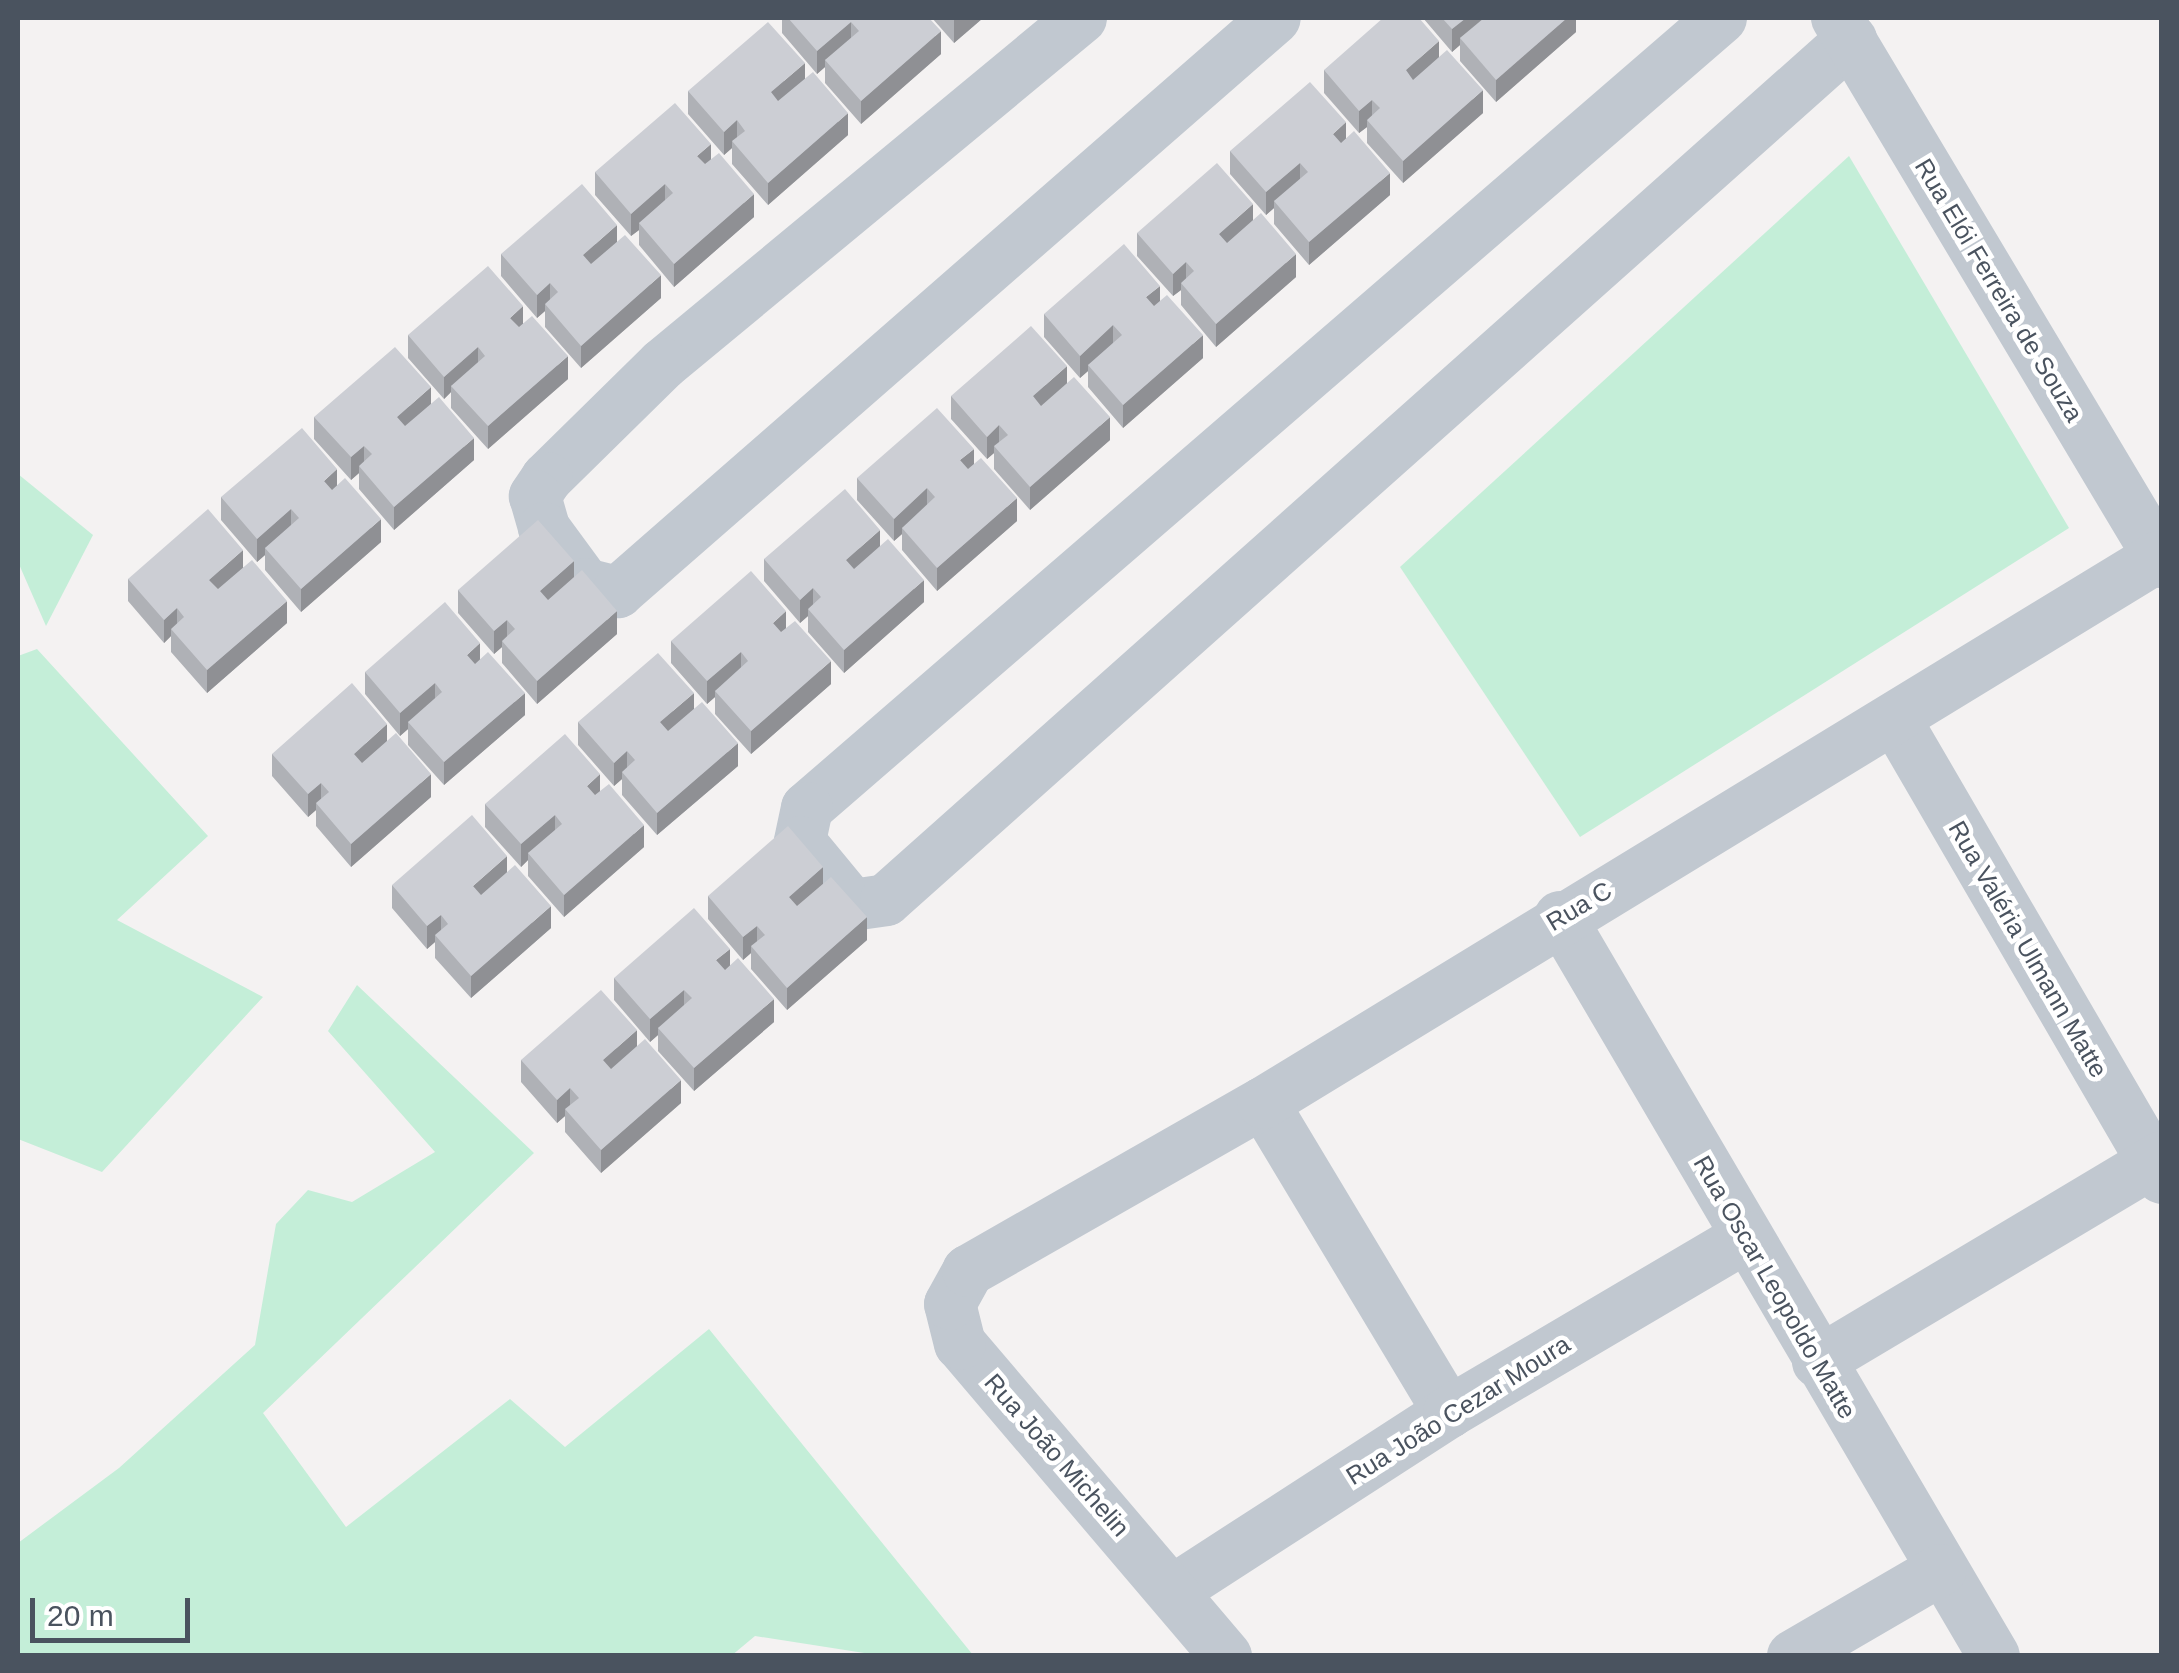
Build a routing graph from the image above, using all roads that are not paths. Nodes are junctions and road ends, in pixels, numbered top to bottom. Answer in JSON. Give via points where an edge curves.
{"nodes":[{"id":1,"x":1081,"y":18,"type":"edge"},
{"id":2,"x":1275,"y":18,"type":"edge"},
{"id":3,"x":1720,"y":18,"type":"edge"},
{"id":4,"x":1844,"y":29,"type":"edge"},
{"id":5,"x":2160,"y":560,"type":"edge"},
{"id":6,"x":1896,"y":719,"type":"junction"},
{"id":7,"x":1560,"y":917,"type":"junction"},
{"id":8,"x":1263,"y":1103,"type":"junction"},
{"id":9,"x":2158,"y":1166,"type":"edge"},
{"id":10,"x":1746,"y":1237,"type":"junction"},
{"id":11,"x":996,"y":1248,"type":"joint"},
{"id":12,"x":1818,"y":1362,"type":"junction"},
{"id":13,"x":1449,"y":1412,"type":"junction"},
{"id":14,"x":1941,"y":1570,"type":"junction"},
{"id":15,"x":1174,"y":1590,"type":"junction"},
{"id":16,"x":1226,"y":1656,"type":"edge"},
{"id":17,"x":1793,"y":1656,"type":"edge"},
{"id":18,"x":1994,"y":1656,"type":"edge"}],
"edges":[{"from":1,"to":2,"type":"street","via":[[662,364],[547,478],[535,496],[544,528],[585,584],[618,592]]},
{"from":3,"to":4,"type":"street","via":[[807,808],[800,842],[852,905],[886,900]]},
{"from":4,"to":5,"type":"street","name":"Rua Elói Ferreira de Souza"},
{"from":5,"to":6,"type":"street","name":"Rua C"},
{"from":6,"to":7,"type":"street","name":"Rua C"},
{"from":6,"to":9,"type":"street","name":"Rua Valéria Ulmann Matte"},
{"from":7,"to":8,"type":"street","name":"Rua C"},
{"from":7,"to":10,"type":"street","name":"Rua Oscar Leopoldo Matte"},
{"from":8,"to":11,"type":"street","name":"Rua C"},
{"from":8,"to":13,"type":"street"},
{"from":9,"to":12,"type":"street"},
{"from":10,"to":12,"type":"street","name":"Rua Oscar Leopoldo Matte"},
{"from":10,"to":13,"type":"street","name":"Rua João Cezar Moura"},
{"from":11,"to":15,"type":"street","name":"Rua João Michelin","via":[[968,1271],[950,1304],[960,1344]]},
{"from":12,"to":14,"type":"street","name":"Rua Oscar Leopoldo Matte"},
{"from":13,"to":15,"type":"street","name":"Rua João Cezar Moura"},
{"from":14,"to":17,"type":"street"},
{"from":14,"to":18,"type":"street","name":"Rua Oscar Leopoldo Matte"},
{"from":15,"to":16,"type":"street","name":"Rua João Michelin"}]}
